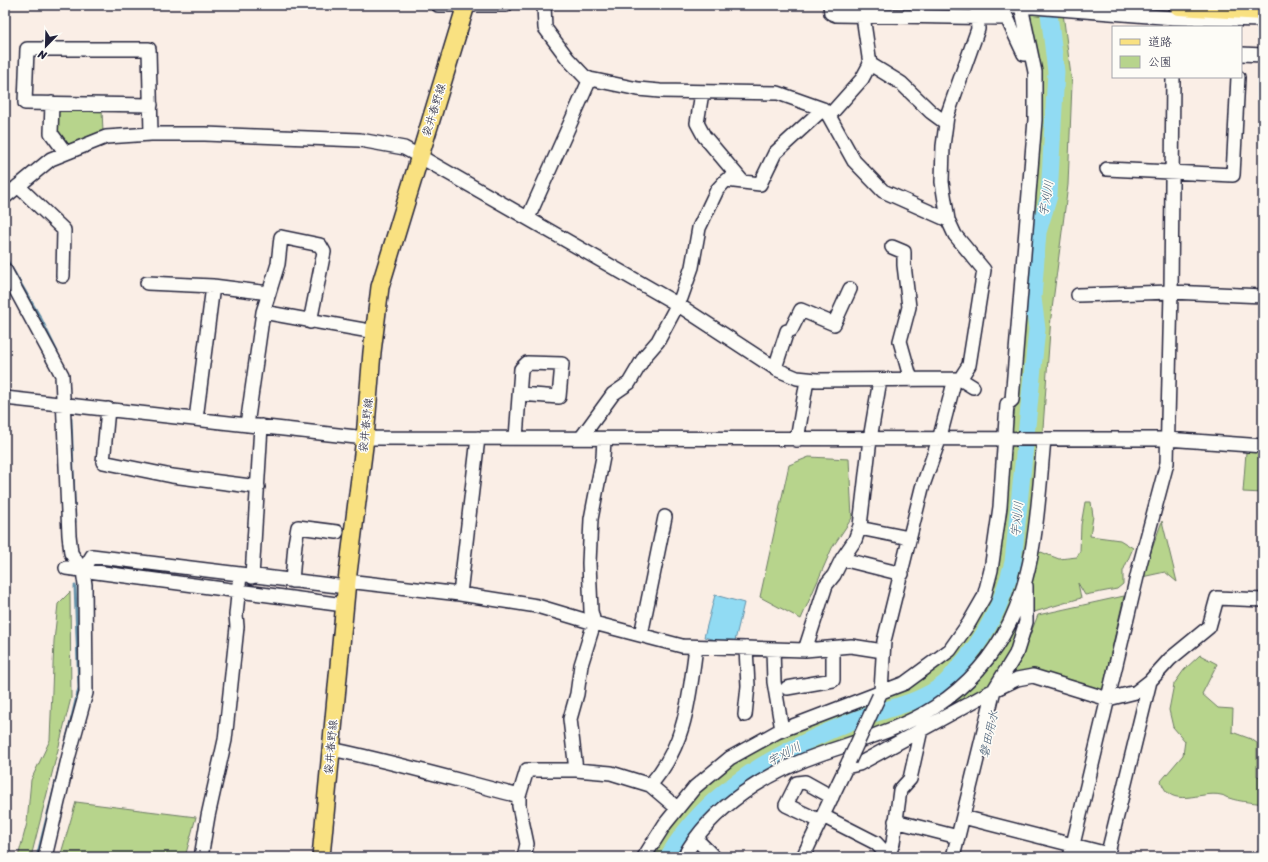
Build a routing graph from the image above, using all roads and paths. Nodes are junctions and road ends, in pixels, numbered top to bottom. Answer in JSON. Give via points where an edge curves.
{"nodes":[{"id":1,"x":438,"y":5,"type":"edge"},
{"id":2,"x":506,"y":5,"type":"edge"},
{"id":3,"x":544,"y":5,"type":"edge"},
{"id":4,"x":830,"y":5,"type":"edge"},
{"id":5,"x":466,"y":6,"type":"edge"},
{"id":6,"x":1021,"y":6,"type":"junction"},
{"id":7,"x":1263,"y":10,"type":"edge"},
{"id":8,"x":976,"y":12,"type":"edge"},
{"id":9,"x":1175,"y":14,"type":"edge"},
{"id":10,"x":863,"y":16,"type":"junction"},
{"id":11,"x":1263,"y":20,"type":"edge"},
{"id":12,"x":1242,"y":54,"type":"edge"},
{"id":13,"x":1263,"y":55,"type":"edge"},
{"id":14,"x":870,"y":64,"type":"junction"},
{"id":15,"x":1035,"y":72,"type":"junction"},
{"id":16,"x":1173,"y":78,"type":"edge"},
{"id":17,"x":1238,"y":78,"type":"edge"},
{"id":18,"x":590,"y":79,"type":"junction"},
{"id":19,"x":702,"y":93,"type":"junction"},
{"id":20,"x":52,"y":104,"type":"junction"},
{"id":21,"x":151,"y":106,"type":"junction"},
{"id":22,"x":826,"y":112,"type":"junction"},
{"id":23,"x":946,"y":123,"type":"junction"},
{"id":24,"x":151,"y":134,"type":"junction"},
{"id":25,"x":65,"y":152,"type":"junction"},
{"id":26,"x":419,"y":156,"type":"junction"},
{"id":27,"x":1107,"y":169,"type":"dead end"},
{"id":28,"x":1172,"y":174,"type":"junction"},
{"id":29,"x":741,"y":180,"type":"junction"},
{"id":30,"x":18,"y":186,"type":"junction"},
{"id":31,"x":5,"y":197,"type":"edge"},
{"id":32,"x":528,"y":218,"type":"junction"},
{"id":33,"x":948,"y":220,"type":"junction"},
{"id":34,"x":892,"y":247,"type":"dead end"},
{"id":35,"x":5,"y":270,"type":"edge"},
{"id":36,"x":63,"y":276,"type":"dead end"},
{"id":37,"x":147,"y":283,"type":"dead end"},
{"id":38,"x":213,"y":286,"type":"junction"},
{"id":39,"x":850,"y":289,"type":"dead end"},
{"id":40,"x":269,"y":292,"type":"junction"},
{"id":41,"x":1171,"y":292,"type":"junction"},
{"id":42,"x":1078,"y":295,"type":"dead end"},
{"id":43,"x":1263,"y":296,"type":"edge"},
{"id":44,"x":677,"y":304,"type":"junction"},
{"id":45,"x":263,"y":312,"type":"junction"},
{"id":46,"x":310,"y":322,"type":"junction"},
{"id":47,"x":374,"y":332,"type":"junction"},
{"id":48,"x":775,"y":368,"type":"junction"},
{"id":49,"x":958,"y":379,"type":"junction"},
{"id":50,"x":807,"y":380,"type":"junction"},
{"id":51,"x":880,"y":380,"type":"junction"},
{"id":52,"x":911,"y":380,"type":"junction"},
{"id":53,"x":972,"y":387,"type":"dead end"},
{"id":54,"x":520,"y":394,"type":"dead end"},
{"id":55,"x":5,"y":398,"type":"edge"},
{"id":56,"x":64,"y":404,"type":"junction"},
{"id":57,"x":108,"y":409,"type":"junction"},
{"id":58,"x":196,"y":419,"type":"junction"},
{"id":59,"x":247,"y":425,"type":"junction"},
{"id":60,"x":261,"y":426,"type":"junction"},
{"id":61,"x":365,"y":438,"type":"junction"},
{"id":62,"x":478,"y":438,"type":"junction"},
{"id":63,"x":516,"y":438,"type":"junction"},
{"id":64,"x":581,"y":438,"type":"junction"},
{"id":65,"x":1004,"y":438,"type":"junction"},
{"id":66,"x":604,"y":439,"type":"junction"},
{"id":67,"x":870,"y":439,"type":"junction"},
{"id":68,"x":1042,"y":439,"type":"junction"},
{"id":69,"x":1168,"y":439,"type":"junction"},
{"id":70,"x":797,"y":440,"type":"junction"},
{"id":71,"x":939,"y":440,"type":"junction"},
{"id":72,"x":1263,"y":446,"type":"edge"},
{"id":73,"x":258,"y":487,"type":"junction"},
{"id":74,"x":665,"y":517,"type":"dead end"},
{"id":75,"x":859,"y":528,"type":"junction"},
{"id":76,"x":337,"y":532,"type":"dead end"},
{"id":77,"x":909,"y":538,"type":"junction"},
{"id":78,"x":842,"y":559,"type":"junction"},
{"id":79,"x":166,"y":565,"type":"junction"},
{"id":80,"x":66,"y":568,"type":"dead end"},
{"id":81,"x":83,"y":571,"type":"junction"},
{"id":82,"x":902,"y":574,"type":"junction"},
{"id":83,"x":246,"y":576,"type":"junction"},
{"id":84,"x":1026,"y":576,"type":"junction"},
{"id":85,"x":164,"y":581,"type":"junction"},
{"id":86,"x":292,"y":581,"type":"junction"},
{"id":87,"x":346,"y":584,"type":"junction"},
{"id":88,"x":237,"y":590,"type":"junction"},
{"id":89,"x":460,"y":594,"type":"junction"},
{"id":90,"x":1263,"y":600,"type":"edge"},
{"id":91,"x":344,"y":605,"type":"junction"},
{"id":92,"x":594,"y":623,"type":"junction"},
{"id":93,"x":641,"y":636,"type":"junction"},
{"id":94,"x":696,"y":647,"type":"junction"},
{"id":95,"x":746,"y":648,"type":"junction"},
{"id":96,"x":833,"y":648,"type":"junction"},
{"id":97,"x":772,"y":649,"type":"junction"},
{"id":98,"x":805,"y":650,"type":"junction"},
{"id":99,"x":883,"y":651,"type":"junction"},
{"id":100,"x":1150,"y":681,"type":"junction"},
{"id":101,"x":787,"y":688,"type":"dead end"},
{"id":102,"x":994,"y":690,"type":"junction"},
{"id":103,"x":880,"y":694,"type":"junction"},
{"id":104,"x":1108,"y":699,"type":"junction"},
{"id":105,"x":923,"y":713,"type":"junction"},
{"id":106,"x":746,"y":715,"type":"dead end"},
{"id":107,"x":782,"y":730,"type":"junction"},
{"id":108,"x":922,"y":730,"type":"junction"},
{"id":109,"x":331,"y":750,"type":"junction"},
{"id":110,"x":847,"y":764,"type":"junction"},
{"id":111,"x":576,"y":770,"type":"junction"},
{"id":112,"x":650,"y":785,"type":"junction"},
{"id":113,"x":519,"y":796,"type":"junction"},
{"id":114,"x":832,"y":797,"type":"junction"},
{"id":115,"x":677,"y":808,"type":"junction"},
{"id":116,"x":963,"y":817,"type":"junction"},
{"id":117,"x":822,"y":818,"type":"junction"},
{"id":118,"x":896,"y":821,"type":"junction"},
{"id":119,"x":958,"y":837,"type":"junction"},
{"id":120,"x":700,"y":843,"type":"dead end"},
{"id":121,"x":1071,"y":852,"type":"edge"},
{"id":122,"x":1108,"y":855,"type":"edge"},
{"id":123,"x":888,"y":856,"type":"edge"},
{"id":124,"x":45,"y":857,"type":"edge"},
{"id":125,"x":201,"y":857,"type":"edge"},
{"id":126,"x":320,"y":857,"type":"edge"},
{"id":127,"x":524,"y":857,"type":"edge"},
{"id":128,"x":644,"y":857,"type":"edge"},
{"id":129,"x":684,"y":857,"type":"edge"},
{"id":130,"x":714,"y":857,"type":"edge"},
{"id":131,"x":803,"y":857,"type":"edge"},
{"id":132,"x":953,"y":857,"type":"edge"}],
"edges":[{"from":1,"to":5,"type":"street"},
{"from":2,"to":5,"type":"street"},
{"from":3,"to":18,"type":"street","via":[[545,28],[568,59]]},
{"from":4,"to":10,"type":"street","via":[[831,13],[836,15]]},
{"from":5,"to":26,"type":"main road","name":"袋井春野線"},
{"from":6,"to":8,"type":"street"},
{"from":6,"to":9,"type":"street"},
{"from":6,"to":15,"type":"street"},
{"from":7,"to":9,"type":"highway"},
{"from":8,"to":10,"type":"street"},
{"from":8,"to":15,"type":"street","via":[[1008,18],[1029,68]]},
{"from":8,"to":23,"type":"street","via":[[978,28]]},
{"from":9,"to":11,"type":"street"},
{"from":10,"to":14,"type":"street"},
{"from":12,"to":13,"type":"street"},
{"from":14,"to":22,"type":"street","via":[[862,78]]},
{"from":14,"to":23,"type":"street","via":[[901,83],[930,112]]},
{"from":15,"to":65,"type":"street","via":[[1035,120],[1012,400],[1007,404]]},
{"from":16,"to":28,"type":"street"},
{"from":17,"to":28,"type":"street","via":[[1233,175]]},
{"from":18,"to":19,"type":"street","via":[[638,89]]},
{"from":18,"to":32,"type":"street"},
{"from":19,"to":22,"type":"street","via":[[778,93]]},
{"from":19,"to":29,"type":"street","via":[[697,123],[704,136]]},
{"from":20,"to":21,"type":"street"},
{"from":20,"to":21,"type":"street","via":[[25,103],[28,49],[150,50]]},
{"from":20,"to":25,"type":"street","via":[[50,133]]},
{"from":21,"to":24,"type":"street"},
{"from":22,"to":29,"type":"street","via":[[775,153],[760,184]]},
{"from":22,"to":33,"type":"street","via":[[854,161],[883,191]]},
{"from":23,"to":33,"type":"street","via":[[942,182]]},
{"from":24,"to":25,"type":"street","via":[[106,137]]},
{"from":24,"to":26,"type":"street","via":[[360,140],[404,148]]},
{"from":25,"to":30,"type":"street","via":[[51,159]]},
{"from":26,"to":32,"type":"street"},
{"from":26,"to":47,"type":"main road","name":"袋井春野線","via":[[380,286]]},
{"from":27,"to":28,"type":"street"},
{"from":28,"to":41,"type":"street"},
{"from":29,"to":44,"type":"street","via":[[726,180],[717,190],[699,228],[692,267]]},
{"from":30,"to":31,"type":"street"},
{"from":30,"to":36,"type":"street","via":[[64,230]]},
{"from":32,"to":44,"type":"street"},
{"from":33,"to":49,"type":"street","via":[[955,235],[984,270],[969,365]]},
{"from":34,"to":52,"type":"street","via":[[904,252],[909,307],[900,341]]},
{"from":35,"to":56,"type":"street","via":[[62,375]]},
{"from":37,"to":38,"type":"street"},
{"from":38,"to":40,"type":"street"},
{"from":38,"to":58,"type":"street"},
{"from":39,"to":48,"type":"street","via":[[834,324],[801,310],[791,330],[787,331]]},
{"from":40,"to":45,"type":"street"},
{"from":40,"to":46,"type":"street","via":[[278,264],[281,237],[320,245],[324,252]]},
{"from":41,"to":42,"type":"street"},
{"from":41,"to":43,"type":"street"},
{"from":41,"to":69,"type":"street"},
{"from":44,"to":48,"type":"street"},
{"from":44,"to":64,"type":"street","via":[[658,341],[645,356],[629,383],[613,394]]},
{"from":45,"to":46,"type":"street"},
{"from":45,"to":59,"type":"street"},
{"from":46,"to":47,"type":"street"},
{"from":47,"to":61,"type":"main road","name":"袋井春野線"},
{"from":48,"to":50,"type":"street"},
{"from":49,"to":52,"type":"street"},
{"from":49,"to":53,"type":"street"},
{"from":49,"to":71,"type":"street"},
{"from":50,"to":51,"type":"street"},
{"from":50,"to":70,"type":"street"},
{"from":51,"to":52,"type":"street"},
{"from":51,"to":67,"type":"street"},
{"from":54,"to":63,"type":"street"},
{"from":55,"to":56,"type":"street"},
{"from":56,"to":57,"type":"street"},
{"from":56,"to":81,"type":"street","via":[[69,535],[71,552]]},
{"from":57,"to":58,"type":"street"},
{"from":57,"to":73,"type":"street","via":[[103,462],[172,476]]},
{"from":58,"to":59,"type":"street"},
{"from":59,"to":60,"type":"street"},
{"from":60,"to":61,"type":"street"},
{"from":60,"to":73,"type":"street"},
{"from":61,"to":62,"type":"street"},
{"from":61,"to":87,"type":"main road","name":"袋井春野線"},
{"from":62,"to":63,"type":"street"},
{"from":62,"to":89,"type":"street"},
{"from":63,"to":64,"type":"street"},
{"from":64,"to":66,"type":"street"},
{"from":65,"to":68,"type":"street"},
{"from":65,"to":71,"type":"street"},
{"from":65,"to":103,"type":"street","via":[[1000,507],[991,570],[984,597],[950,650],[905,683]]},
{"from":66,"to":70,"type":"street"},
{"from":66,"to":92,"type":"street","via":[[591,518],[589,563]]},
{"from":67,"to":70,"type":"street"},
{"from":67,"to":71,"type":"street"},
{"from":67,"to":75,"type":"street"},
{"from":68,"to":69,"type":"street"},
{"from":68,"to":84,"type":"street","via":[[1036,520]]},
{"from":69,"to":72,"type":"street"},
{"from":69,"to":104,"type":"street","via":[[1167,463]]},
{"from":71,"to":77,"type":"street","via":[[922,488]]},
{"from":73,"to":83,"type":"street"},
{"from":74,"to":93,"type":"street"},
{"from":75,"to":77,"type":"street"},
{"from":75,"to":78,"type":"street"},
{"from":76,"to":86,"type":"street","via":[[298,528]]},
{"from":77,"to":82,"type":"street"},
{"from":78,"to":82,"type":"street"},
{"from":78,"to":98,"type":"street","via":[[826,585]]},
{"from":79,"to":81,"type":"street","via":[[92,556]]},
{"from":79,"to":83,"type":"street"},
{"from":79,"to":85,"type":"street"},
{"from":80,"to":81,"type":"street"},
{"from":81,"to":85,"type":"street"},
{"from":81,"to":124,"type":"street","via":[[86,693]]},
{"from":82,"to":99,"type":"street"},
{"from":83,"to":86,"type":"street"},
{"from":83,"to":88,"type":"street"},
{"from":84,"to":102,"type":"street","via":[[1028,608],[1025,629],[1016,654]]},
{"from":84,"to":105,"type":"street","via":[[1010,623],[985,661],[955,692]]},
{"from":85,"to":88,"type":"street"},
{"from":86,"to":87,"type":"street"},
{"from":87,"to":89,"type":"street"},
{"from":87,"to":91,"type":"main road","name":"袋井春野線"},
{"from":88,"to":91,"type":"street"},
{"from":88,"to":125,"type":"street","via":[[237,627],[225,740]]},
{"from":89,"to":92,"type":"street","via":[[537,606]]},
{"from":90,"to":100,"type":"street","via":[[1217,598],[1209,627],[1170,659]]},
{"from":91,"to":109,"type":"main road","name":"袋井春野線"},
{"from":92,"to":93,"type":"street"},
{"from":92,"to":111,"type":"street","via":[[581,665],[570,719]]},
{"from":93,"to":94,"type":"street"},
{"from":94,"to":95,"type":"street"},
{"from":94,"to":112,"type":"street","via":[[687,713],[672,753]]},
{"from":95,"to":97,"type":"street"},
{"from":95,"to":106,"type":"street"},
{"from":96,"to":98,"type":"street"},
{"from":96,"to":99,"type":"street","via":[[851,646]]},
{"from":96,"to":101,"type":"street","via":[[834,680]]},
{"from":97,"to":98,"type":"street"},
{"from":97,"to":107,"type":"street","via":[[774,682]]},
{"from":99,"to":103,"type":"street"},
{"from":100,"to":104,"type":"street","via":[[1136,692]]},
{"from":100,"to":122,"type":"street"},
{"from":102,"to":104,"type":"street","via":[[1033,676]]},
{"from":102,"to":108,"type":"street"},
{"from":102,"to":116,"type":"street"},
{"from":103,"to":107,"type":"street"},
{"from":103,"to":110,"type":"street","bridge":true},
{"from":104,"to":121,"type":"street"},
{"from":105,"to":108,"type":"street"},
{"from":105,"to":129,"type":"street","via":[[899,726],[785,768],[733,801],[691,843]]},
{"from":107,"to":115,"type":"street","via":[[730,758],[695,787]]},
{"from":108,"to":110,"type":"street","via":[[859,764]]},
{"from":108,"to":118,"type":"street","via":[[910,779],[900,790]]},
{"from":109,"to":113,"type":"street","via":[[374,758]]},
{"from":109,"to":126,"type":"main road","name":"袋井春野線"},
{"from":110,"to":114,"type":"street"},
{"from":111,"to":112,"type":"street","via":[[611,773]]},
{"from":111,"to":113,"type":"street","via":[[527,770]]},
{"from":112,"to":115,"type":"street"},
{"from":113,"to":127,"type":"street","via":[[528,844]]},
{"from":114,"to":117,"type":"street"},
{"from":114,"to":117,"type":"street","via":[[805,782],[797,783],[786,805]]},
{"from":115,"to":128,"type":"street"},
{"from":116,"to":119,"type":"street"},
{"from":116,"to":121,"type":"street"},
{"from":117,"to":123,"type":"street","via":[[876,843]]},
{"from":117,"to":131,"type":"street"},
{"from":118,"to":119,"type":"street"},
{"from":118,"to":123,"type":"street"},
{"from":119,"to":132,"type":"street"},
{"from":120,"to":130,"type":"street"},
{"from":121,"to":122,"type":"street"}]}
